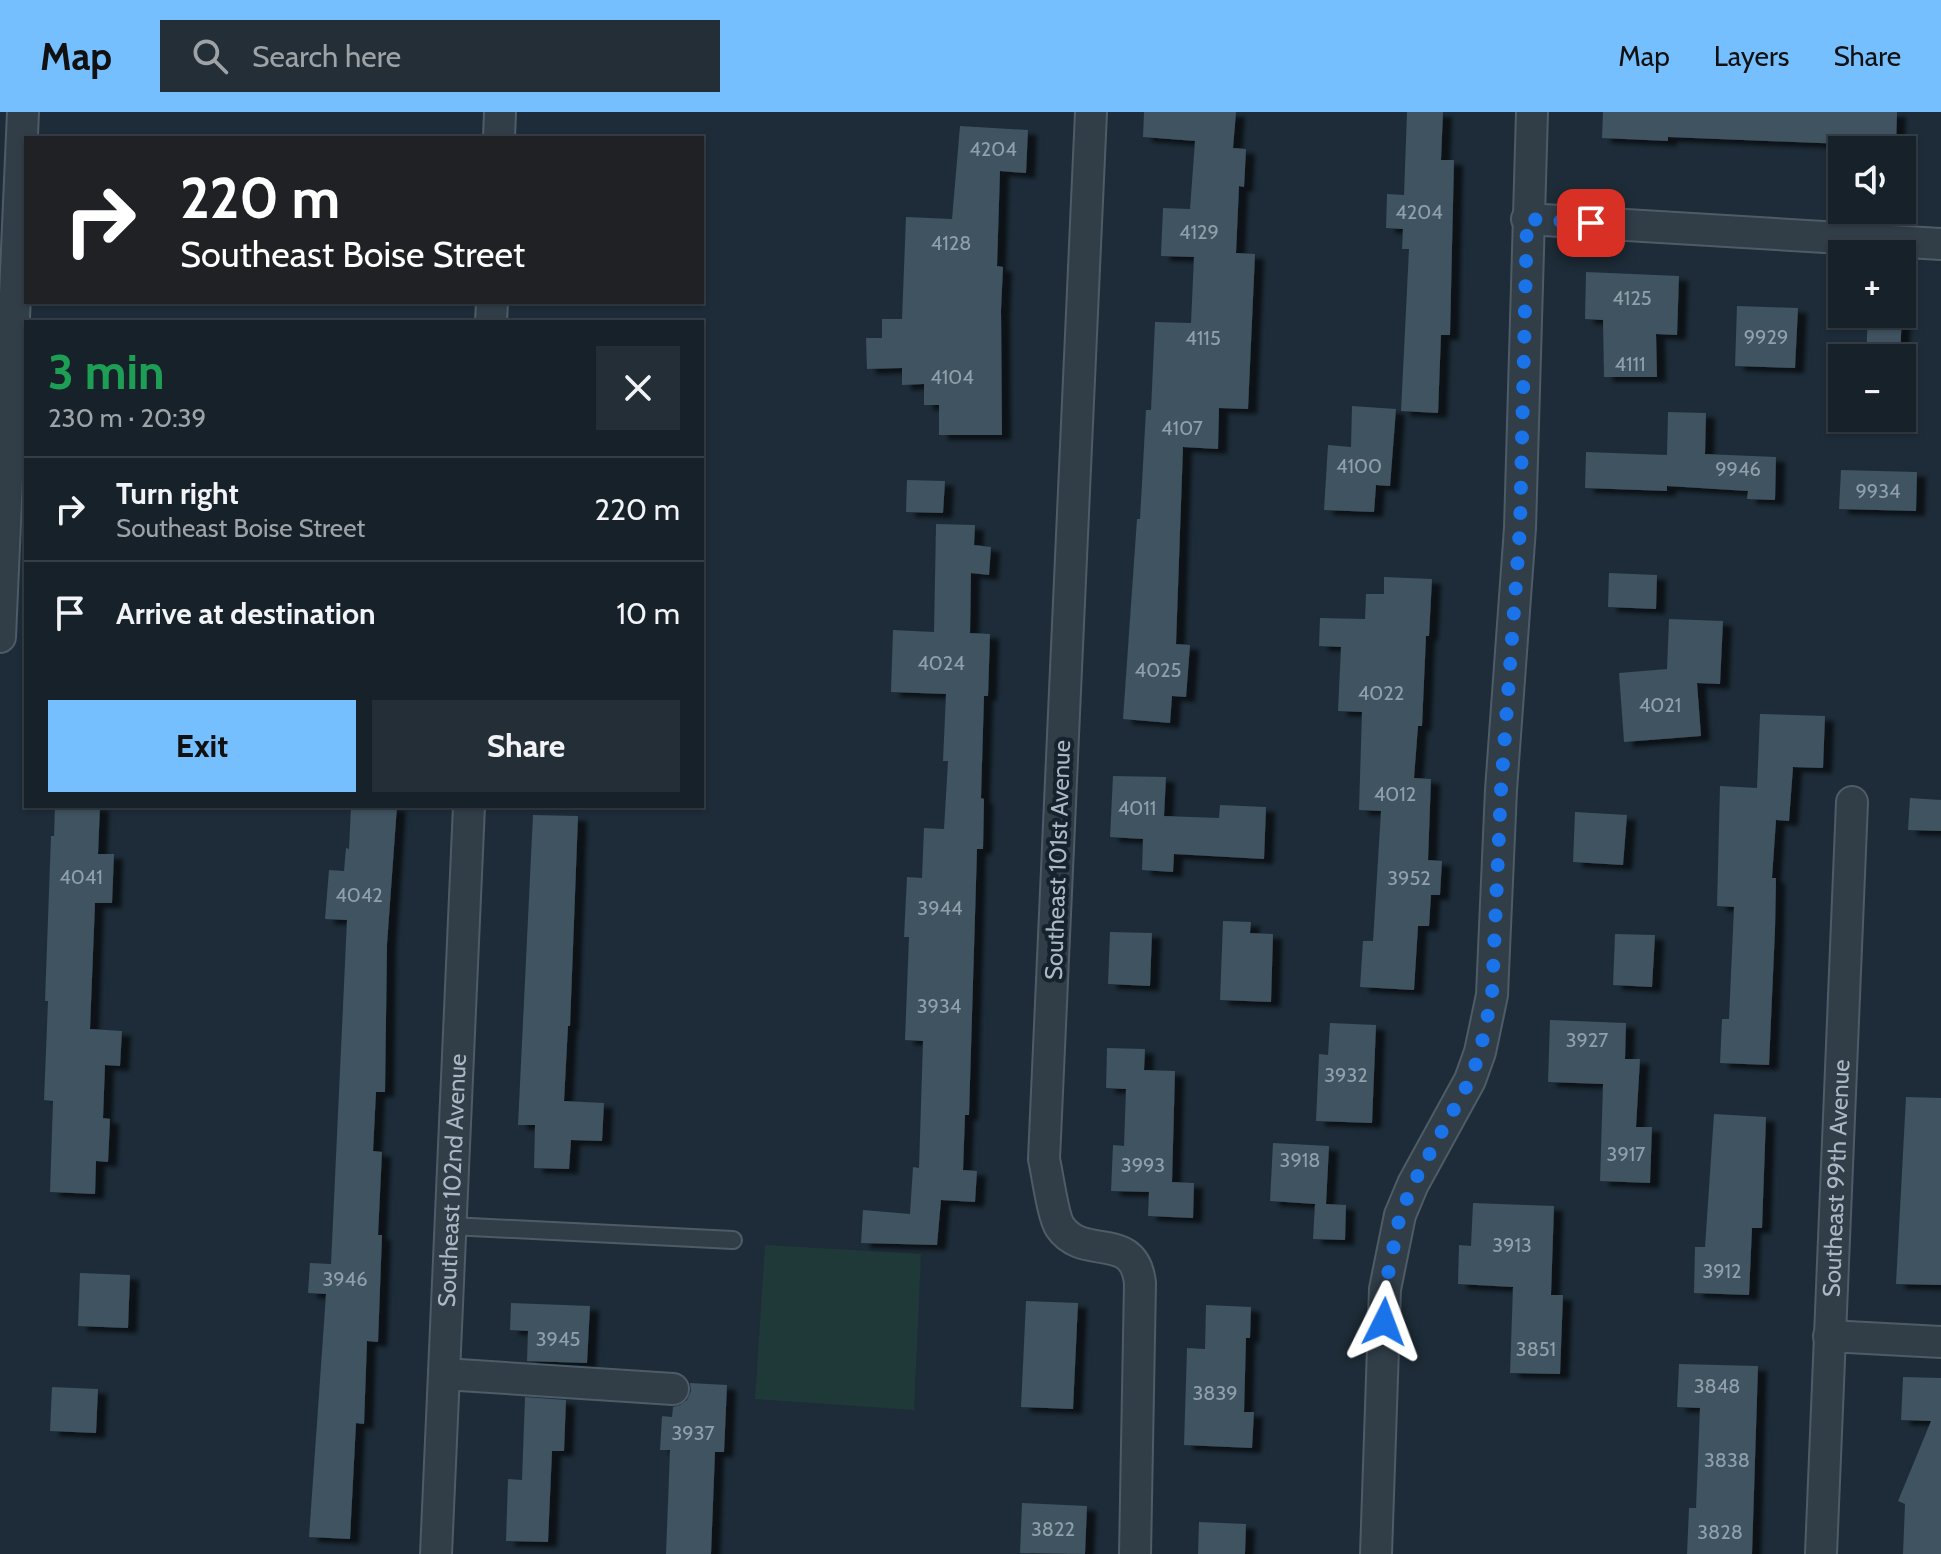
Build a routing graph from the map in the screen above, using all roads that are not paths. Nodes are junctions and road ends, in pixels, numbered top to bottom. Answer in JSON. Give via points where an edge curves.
{"nodes":[{"id":1,"x":23,"y":112,"type":"edge"},
{"id":2,"x":500,"y":112,"type":"edge"},
{"id":3,"x":1091,"y":112,"type":"edge"},
{"id":4,"x":1532,"y":112,"type":"edge"},
{"id":5,"x":499,"y":136,"type":"edge"},
{"id":6,"x":16,"y":169,"type":"edge"},
{"id":7,"x":1527,"y":219,"type":"junction"},
{"id":8,"x":1941,"y":244,"type":"edge"},
{"id":9,"x":0,"y":637,"type":"edge"},
{"id":10,"x":1852,"y":802,"type":"dead end"},
{"id":11,"x":469,"y":808,"type":"edge"},
{"id":12,"x":451,"y":1226,"type":"junction"},
{"id":13,"x":733,"y":1240,"type":"dead end"},
{"id":14,"x":1829,"y":1336,"type":"junction"},
{"id":15,"x":1941,"y":1342,"type":"edge"},
{"id":16,"x":444,"y":1374,"type":"junction"},
{"id":17,"x":673,"y":1389,"type":"dead end"},
{"id":18,"x":436,"y":1554,"type":"edge"},
{"id":19,"x":1135,"y":1554,"type":"edge"},
{"id":20,"x":1376,"y":1554,"type":"edge"},
{"id":21,"x":1821,"y":1554,"type":"edge"}],
"edges":[{"from":1,"to":6,"type":"street"},
{"from":2,"to":5,"type":"street"},
{"from":3,"to":19,"type":"street","name":"Southeast 101st Avenue","via":[[1044,1159],[1059,1226],[1079,1242],[1129,1254],[1138,1266]]},
{"from":4,"to":7,"type":"street"},
{"from":6,"to":9,"type":"street"},
{"from":7,"to":8,"type":"street"},
{"from":7,"to":20,"type":"street","via":[[1520,528],[1492,995],[1470,1080],[1413,1184],[1392,1248],[1385,1289]]},
{"from":10,"to":14,"type":"street","name":"Southeast 99th Avenue"},
{"from":11,"to":12,"type":"street","name":"Southeast 102nd Avenue"},
{"from":12,"to":13,"type":"lane"},
{"from":12,"to":16,"type":"street","name":"Southeast 102nd Avenue"},
{"from":14,"to":15,"type":"street"},
{"from":14,"to":21,"type":"street","name":"Southeast 99th Avenue"},
{"from":16,"to":17,"type":"street"},
{"from":16,"to":18,"type":"street","name":"Southeast 102nd Avenue"}]}
